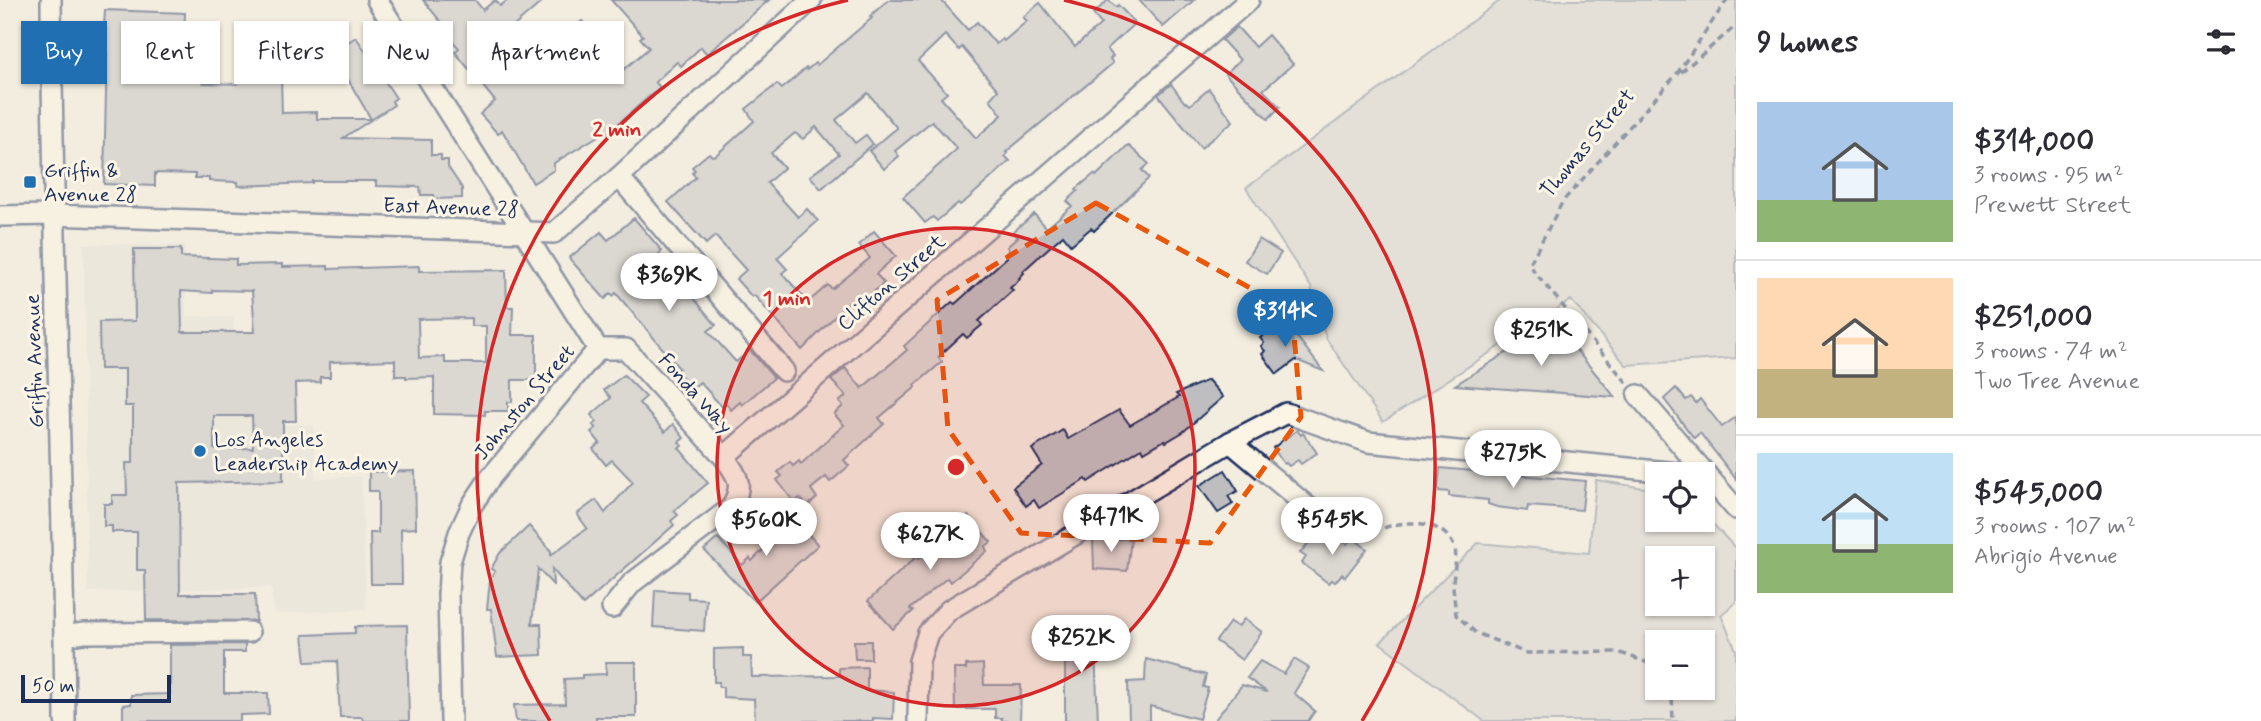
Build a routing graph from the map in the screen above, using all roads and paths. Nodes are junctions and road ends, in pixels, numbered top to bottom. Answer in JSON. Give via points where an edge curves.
{"nodes":[{"id":1,"x":51,"y":0,"type":"edge"},
{"id":2,"x":377,"y":0,"type":"edge"},
{"id":3,"x":811,"y":0,"type":"edge"},
{"id":4,"x":1249,"y":0,"type":"edge"},
{"id":5,"x":1727,"y":0,"type":"edge"},
{"id":6,"x":1736,"y":26,"type":"edge"},
{"id":7,"x":1676,"y":75,"type":"junction"},
{"id":8,"x":619,"y":177,"type":"junction"},
{"id":9,"x":53,"y":215,"type":"junction"},
{"id":10,"x":0,"y":216,"type":"edge"},
{"id":11,"x":522,"y":232,"type":"junction"},
{"id":12,"x":598,"y":349,"type":"junction"},
{"id":13,"x":784,"y":371,"type":"dead end"},
{"id":14,"x":1637,"y":395,"type":"joint"},
{"id":15,"x":1230,"y":442,"type":"junction"},
{"id":16,"x":724,"y":457,"type":"junction"},
{"id":17,"x":1689,"y":462,"type":"edge"},
{"id":18,"x":1645,"y":470,"type":"edge"},
{"id":19,"x":1715,"y":490,"type":"edge"},
{"id":20,"x":1736,"y":509,"type":"edge"},
{"id":21,"x":1314,"y":512,"type":"dead end"},
{"id":22,"x":1384,"y":528,"type":"dead end"},
{"id":23,"x":612,"y":608,"type":"dead end"},
{"id":24,"x":249,"y":632,"type":"dead end"},
{"id":25,"x":64,"y":636,"type":"junction"},
{"id":26,"x":1645,"y":662,"type":"edge"},
{"id":27,"x":1672,"y":700,"type":"edge"},
{"id":28,"x":65,"y":721,"type":"edge"},
{"id":29,"x":451,"y":721,"type":"edge"},
{"id":30,"x":918,"y":721,"type":"edge"},
{"id":31,"x":1673,"y":721,"type":"edge"}],
"edges":[{"from":1,"to":9,"type":"street","name":"Griffin Avenue"},
{"from":2,"to":11,"type":"street","name":"Johnston Street"},
{"from":3,"to":8,"type":"street","name":"East Avenue 28"},
{"from":4,"to":16,"type":"street","name":"Clifton Street"},
{"from":5,"to":7,"type":"path","name":"Thomas Street"},
{"from":6,"to":7,"type":"path"},
{"from":7,"to":14,"type":"path","name":"Thomas Street","via":[[1563,201],[1529,265]]},
{"from":8,"to":11,"type":"street","name":"East Avenue 28","via":[[554,233]]},
{"from":8,"to":13,"type":"street"},
{"from":9,"to":10,"type":"street","name":"East Avenue 28"},
{"from":9,"to":11,"type":"street","name":"East Avenue 28"},
{"from":9,"to":25,"type":"street","name":"Griffin Avenue"},
{"from":11,"to":12,"type":"street","name":"Johnston Street"},
{"from":12,"to":16,"type":"street","name":"Fonda Way","via":[[626,349]]},
{"from":12,"to":29,"type":"street","name":"Johnston Street","via":[[491,478],[459,533],[450,562],[448,594]]},
{"from":14,"to":17,"type":"street"},
{"from":15,"to":18,"type":"street","via":[[1286,413],[1368,442]]},
{"from":15,"to":21,"type":"street"},
{"from":15,"to":30,"type":"street","via":[[949,610],[928,633],[919,661]]},
{"from":16,"to":23,"type":"street","via":[[737,476],[739,492],[732,507],[632,583]]},
{"from":19,"to":20,"type":"street"},
{"from":22,"to":26,"type":"path","via":[[1422,522],[1444,533],[1455,549],[1456,615],[1476,633],[1526,653],[1618,652]]},
{"from":24,"to":25,"type":"street"},
{"from":25,"to":28,"type":"street","name":"Griffin Avenue"},
{"from":27,"to":31,"type":"path"}]}
